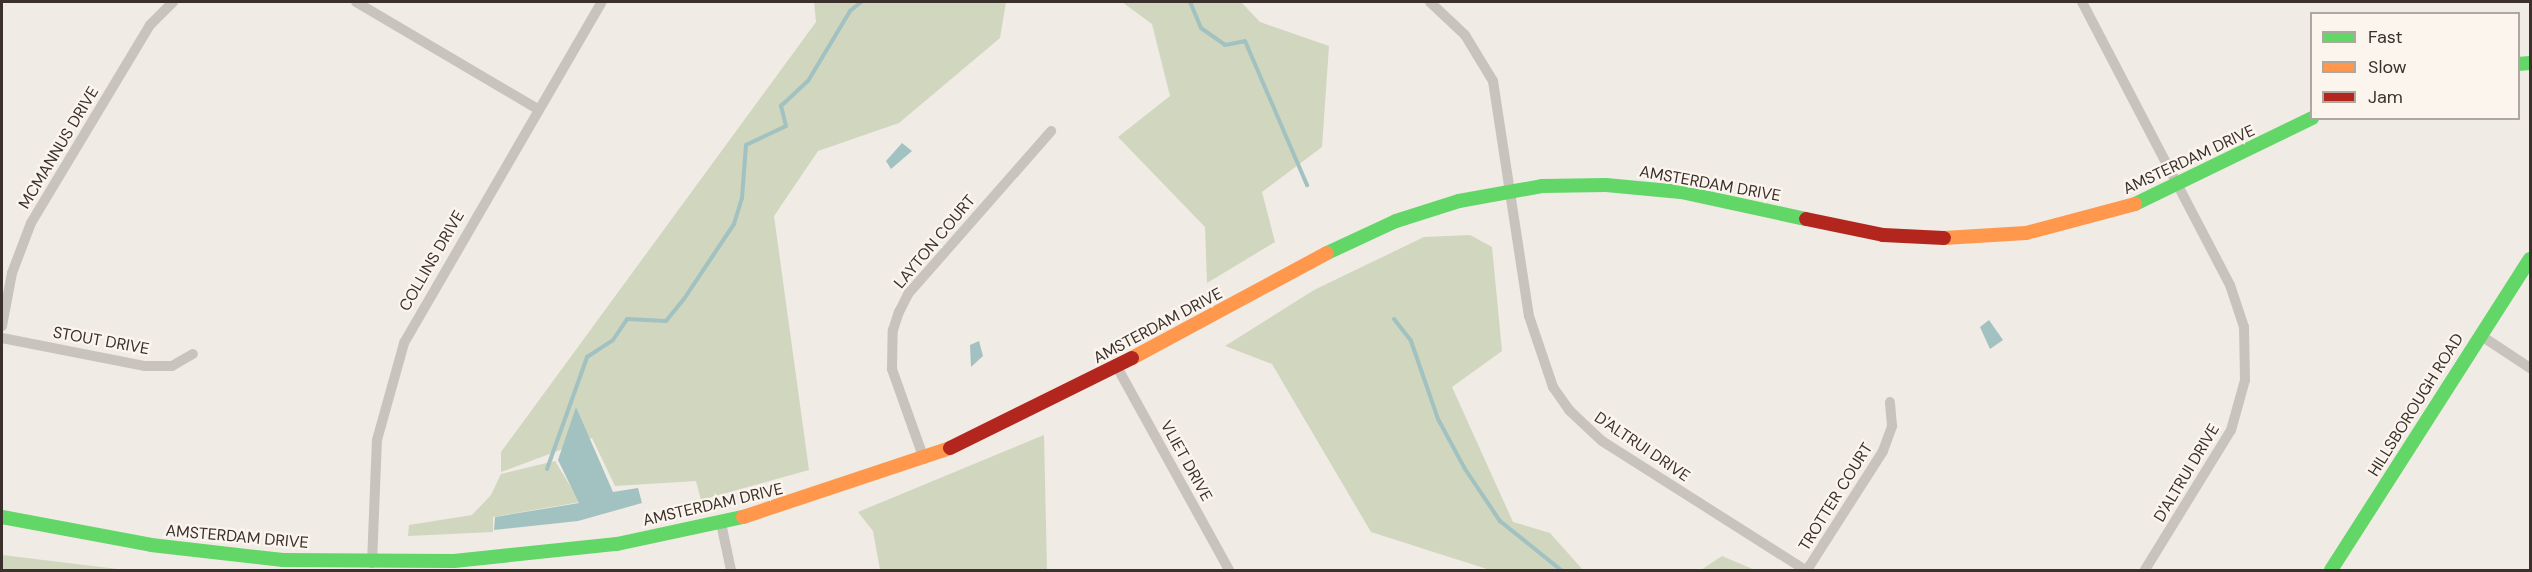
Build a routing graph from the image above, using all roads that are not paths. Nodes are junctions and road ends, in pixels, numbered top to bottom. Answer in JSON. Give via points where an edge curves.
{"nodes":[{"id":1,"x":173,"y":2,"type":"edge"},
{"id":2,"x":356,"y":2,"type":"edge"},
{"id":3,"x":602,"y":2,"type":"edge"},
{"id":4,"x":1430,"y":2,"type":"edge"},
{"id":5,"x":2082,"y":2,"type":"edge"},
{"id":6,"x":538,"y":109,"type":"junction"},
{"id":7,"x":2310,"y":119,"type":"edge"},
{"id":8,"x":1051,"y":131,"type":"dead end"},
{"id":9,"x":2180,"y":186,"type":"junction"},
{"id":10,"x":1511,"y":190,"type":"junction"},
{"id":11,"x":2530,"y":259,"type":"edge"},
{"id":12,"x":2,"y":326,"type":"edge"},
{"id":13,"x":2480,"y":335,"type":"junction"},
{"id":14,"x":2,"y":338,"type":"edge"},
{"id":15,"x":193,"y":354,"type":"dead end"},
{"id":16,"x":1117,"y":368,"type":"junction"},
{"id":17,"x":2530,"y":368,"type":"edge"},
{"id":18,"x":1890,"y":402,"type":"dead end"},
{"id":19,"x":924,"y":459,"type":"junction"},
{"id":20,"x":2,"y":517,"type":"edge"},
{"id":21,"x":721,"y":523,"type":"junction"},
{"id":22,"x":372,"y":563,"type":"junction"},
{"id":23,"x":731,"y":570,"type":"edge"},
{"id":24,"x":1229,"y":570,"type":"edge"},
{"id":25,"x":1806,"y":570,"type":"edge"},
{"id":26,"x":2145,"y":570,"type":"edge"},
{"id":27,"x":2331,"y":570,"type":"edge"}],
"edges":[{"from":1,"to":12,"type":"street","name":"MCMANNUS DRIVE","via":[[150,25],[31,223],[12,273]]},
{"from":2,"to":6,"type":"street"},
{"from":3,"to":6,"type":"street","name":"COLLINS DRIVE"},
{"from":4,"to":10,"type":"street","name":"D'ALTRUI DRIVE","via":[[1465,35],[1493,81]]},
{"from":5,"to":9,"type":"street","name":"D'ALTRUI DRIVE"},
{"from":6,"to":22,"type":"street","name":"COLLINS DRIVE","via":[[404,343],[377,440]]},
{"from":7,"to":9,"type":"street","name":"AMSTERDAM DRIVE"},
{"from":8,"to":19,"type":"street","name":"LAYTON COURT","via":[[908,294],[899,312],[892,369]]},
{"from":9,"to":10,"type":"street","name":"AMSTERDAM DRIVE","via":[[2123,209],[2061,226],[1967,239],[1882,235],[1642,187],[1572,184]]},
{"from":9,"to":26,"type":"street","name":"D'ALTRUI DRIVE","via":[[2239,307],[2246,352],[2245,380],[2240,404],[2220,452]]},
{"from":10,"to":16,"type":"street","name":"AMSTERDAM DRIVE","via":[[1428,210],[1366,234]]},
{"from":10,"to":25,"type":"street","name":"D'ALTRUI DRIVE","via":[[1535,343],[1553,387],[1569,410],[1602,441]]},
{"from":11,"to":13,"type":"street","name":"HILLSBOROUGH ROAD"},
{"from":13,"to":17,"type":"street"},
{"from":13,"to":27,"type":"street","name":"HILLSBOROUGH ROAD"},
{"from":14,"to":15,"type":"street","name":"STOUT DRIVE","via":[[146,366],[172,366]]},
{"from":16,"to":19,"type":"street","name":"AMSTERDAM DRIVE"},
{"from":16,"to":24,"type":"street","name":"VLIET DRIVE"},
{"from":18,"to":25,"type":"street","name":"TROTTER COURT","via":[[1892,426],[1883,451]]},
{"from":19,"to":21,"type":"street","name":"AMSTERDAM DRIVE","via":[[822,495]]},
{"from":20,"to":22,"type":"street","name":"AMSTERDAM DRIVE","via":[[185,550]]},
{"from":21,"to":22,"type":"street","name":"AMSTERDAM DRIVE","via":[[551,553]]},
{"from":21,"to":23,"type":"street"}]}
